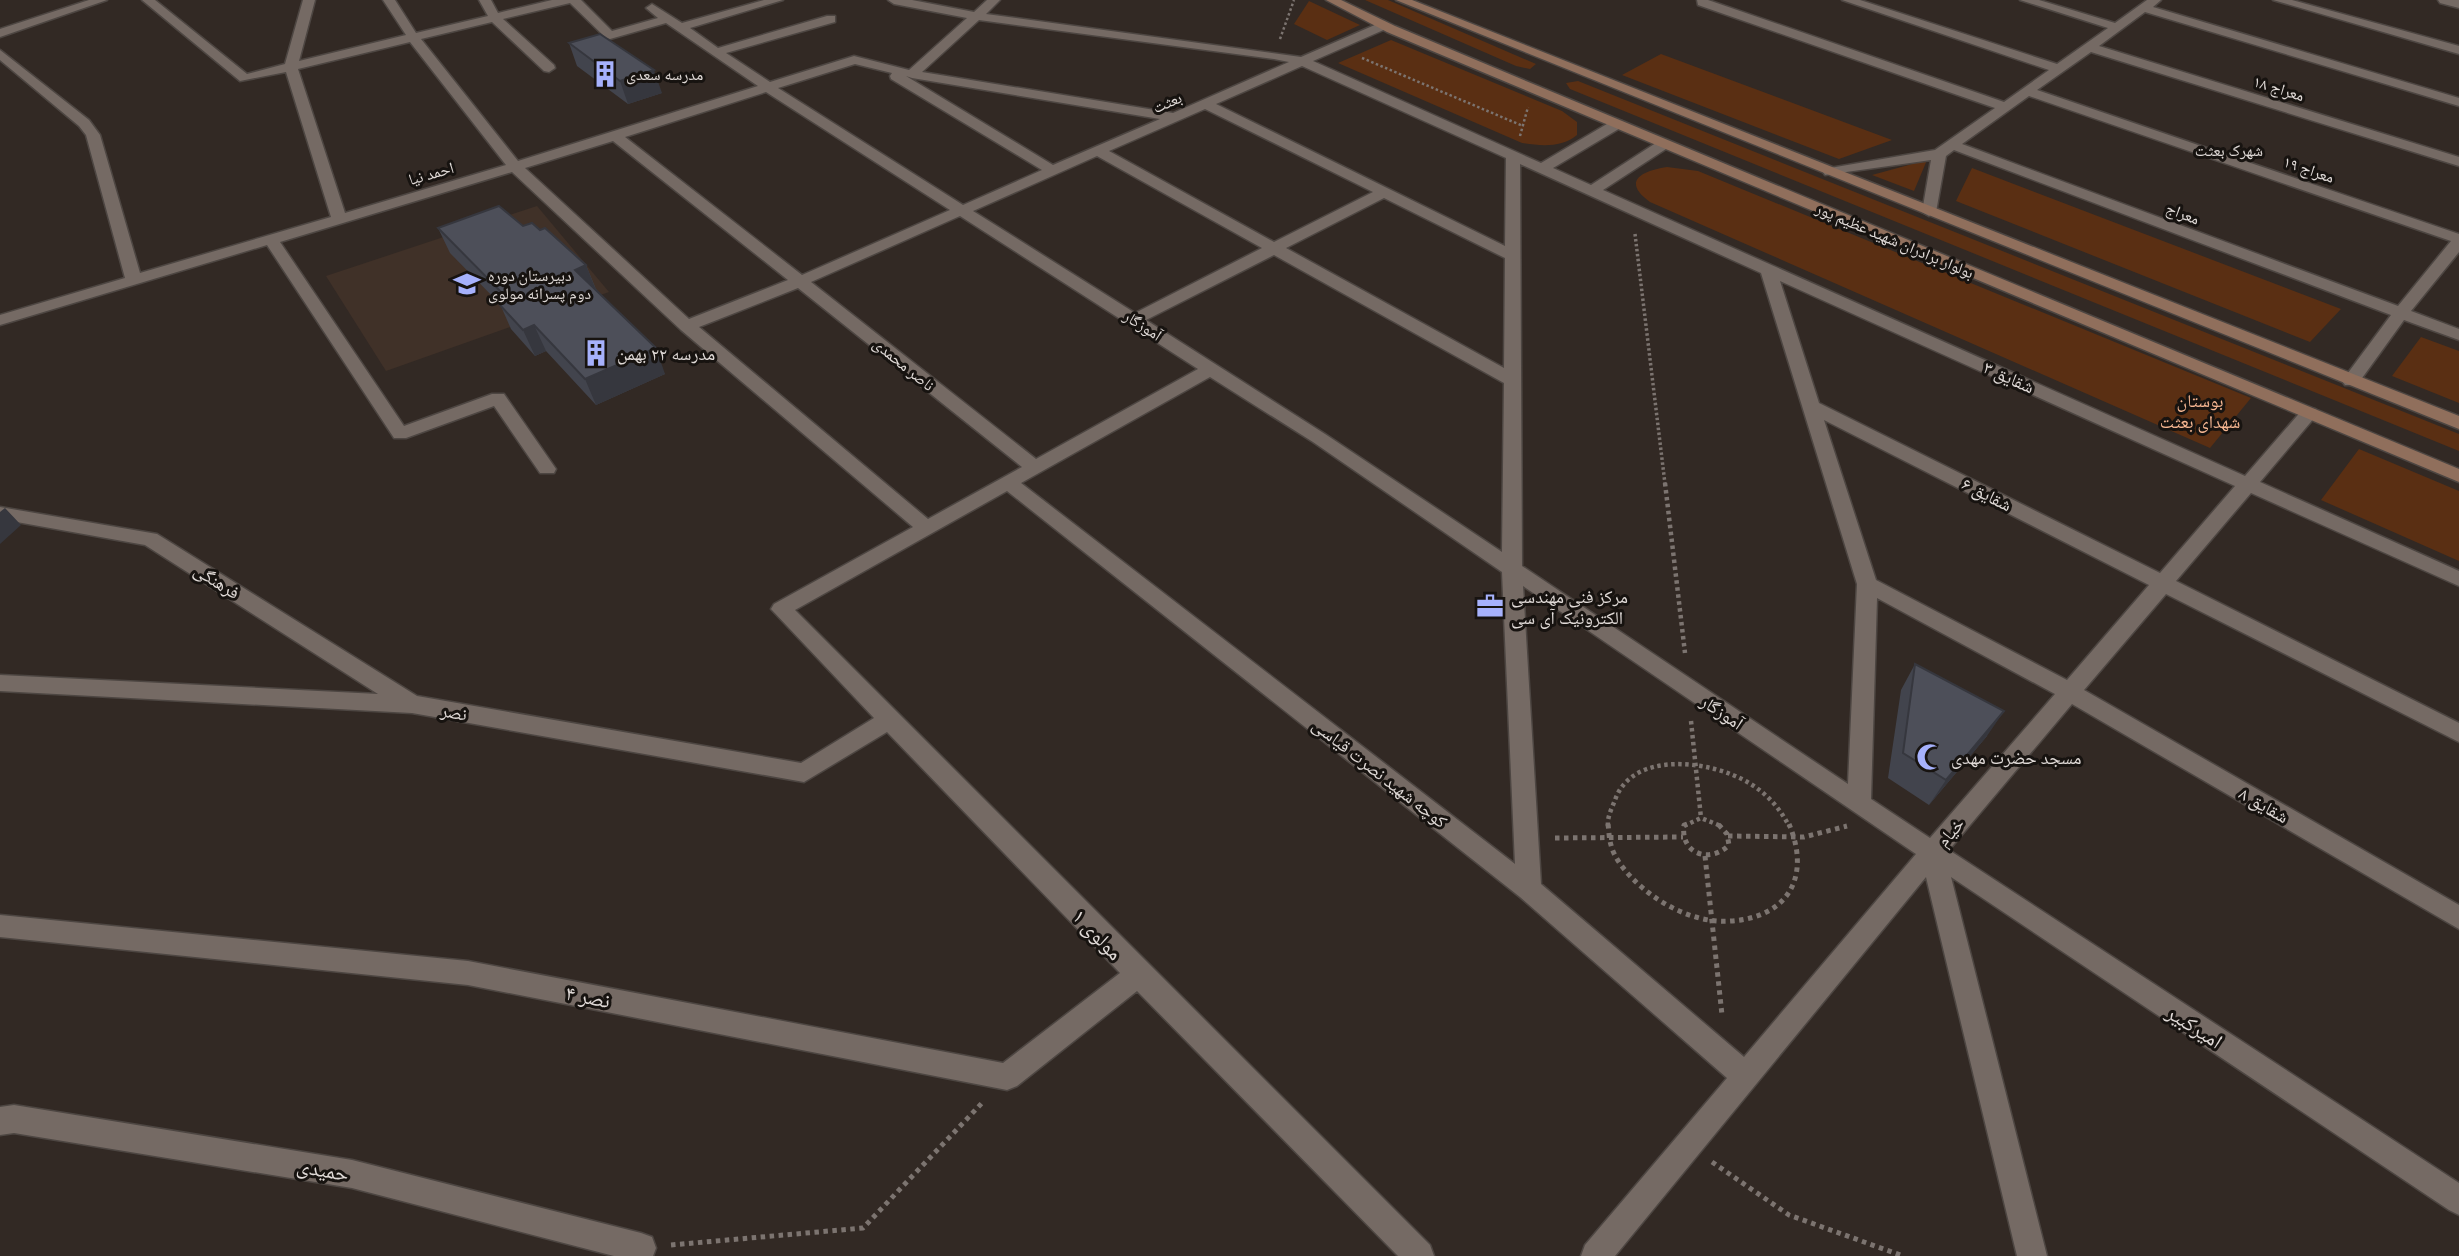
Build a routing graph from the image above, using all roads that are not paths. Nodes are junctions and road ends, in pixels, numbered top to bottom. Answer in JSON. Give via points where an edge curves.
{"nodes":[{"id":1,"x":101,"y":0,"type":"edge"},
{"id":2,"x":148,"y":0,"type":"edge"},
{"id":3,"x":309,"y":0,"type":"edge"},
{"id":4,"x":389,"y":0,"type":"edge"},
{"id":5,"x":485,"y":0,"type":"edge"},
{"id":6,"x":566,"y":0,"type":"edge"},
{"id":7,"x":574,"y":0,"type":"edge"},
{"id":8,"x":777,"y":0,"type":"edge"},
{"id":9,"x":894,"y":0,"type":"edge"},
{"id":10,"x":994,"y":0,"type":"edge"},
{"id":11,"x":1332,"y":0,"type":"edge"},
{"id":12,"x":1402,"y":0,"type":"edge"},
{"id":13,"x":1848,"y":0,"type":"edge"},
{"id":14,"x":2026,"y":0,"type":"edge"},
{"id":15,"x":2279,"y":0,"type":"edge"},
{"id":16,"x":2444,"y":0,"type":"edge"},
{"id":17,"x":1702,"y":2,"type":"edge"},
{"id":18,"x":2149,"y":4,"type":"edge"},
{"id":19,"x":2459,"y":4,"type":"edge"},
{"id":20,"x":652,"y":8,"type":"dead end"},
{"id":21,"x":976,"y":16,"type":"junction"},
{"id":22,"x":495,"y":18,"type":"junction"},
{"id":23,"x":668,"y":19,"type":"junction"},
{"id":24,"x":831,"y":19,"type":"dead end"},
{"id":25,"x":1384,"y":25,"type":"junction"},
{"id":26,"x":681,"y":27,"type":"junction"},
{"id":27,"x":2117,"y":27,"type":"junction"},
{"id":28,"x":0,"y":33,"type":"edge"},
{"id":29,"x":414,"y":39,"type":"junction"},
{"id":30,"x":2089,"y":47,"type":"junction"},
{"id":31,"x":2459,"y":50,"type":"edge"},
{"id":32,"x":717,"y":52,"type":"junction"},
{"id":33,"x":0,"y":54,"type":"edge"},
{"id":34,"x":1302,"y":61,"type":"junction"},
{"id":35,"x":881,"y":66,"type":"junction"},
{"id":36,"x":291,"y":67,"type":"junction"},
{"id":37,"x":549,"y":68,"type":"dead end"},
{"id":38,"x":1572,"y":68,"type":"junction"},
{"id":39,"x":2059,"y":69,"type":"junction"},
{"id":40,"x":912,"y":74,"type":"junction"},
{"id":41,"x":769,"y":88,"type":"junction"},
{"id":42,"x":1533,"y":89,"type":"junction"},
{"id":43,"x":2028,"y":91,"type":"junction"},
{"id":44,"x":2459,"y":102,"type":"edge"},
{"id":45,"x":1206,"y":104,"type":"junction"},
{"id":46,"x":2006,"y":107,"type":"junction"},
{"id":47,"x":1175,"y":117,"type":"junction"},
{"id":48,"x":1617,"y":124,"type":"junction"},
{"id":49,"x":616,"y":136,"type":"junction"},
{"id":50,"x":1664,"y":144,"type":"junction"},
{"id":51,"x":1953,"y":145,"type":"junction"},
{"id":52,"x":1098,"y":151,"type":"junction"},
{"id":53,"x":1939,"y":154,"type":"junction"},
{"id":54,"x":1513,"y":158,"type":"junction"},
{"id":55,"x":2459,"y":162,"type":"edge"},
{"id":56,"x":515,"y":167,"type":"junction"},
{"id":57,"x":1541,"y":169,"type":"junction"},
{"id":58,"x":1053,"y":171,"type":"junction"},
{"id":59,"x":1830,"y":172,"type":"junction"},
{"id":60,"x":1591,"y":191,"type":"junction"},
{"id":61,"x":1384,"y":192,"type":"junction"},
{"id":62,"x":963,"y":211,"type":"junction"},
{"id":63,"x":1929,"y":212,"type":"junction"},
{"id":64,"x":339,"y":218,"type":"junction"},
{"id":65,"x":270,"y":238,"type":"junction"},
{"id":66,"x":2459,"y":241,"type":"edge"},
{"id":67,"x":1275,"y":247,"type":"junction"},
{"id":68,"x":1513,"y":256,"type":"junction"},
{"id":69,"x":1768,"y":269,"type":"junction"},
{"id":70,"x":134,"y":279,"type":"junction"},
{"id":71,"x":801,"y":281,"type":"junction"},
{"id":72,"x":2401,"y":313,"type":"junction"},
{"id":73,"x":0,"y":320,"type":"edge"},
{"id":74,"x":1134,"y":320,"type":"junction"},
{"id":75,"x":687,"y":326,"type":"junction"},
{"id":76,"x":2459,"y":335,"type":"edge"},
{"id":77,"x":1211,"y":369,"type":"junction"},
{"id":78,"x":1512,"y":380,"type":"junction"},
{"id":79,"x":2351,"y":380,"type":"junction"},
{"id":80,"x":1809,"y":405,"type":"junction"},
{"id":81,"x":2309,"y":413,"type":"junction"},
{"id":82,"x":2459,"y":423,"type":"edge"},
{"id":83,"x":1033,"y":466,"type":"junction"},
{"id":84,"x":547,"y":469,"type":"dead end"},
{"id":85,"x":2459,"y":476,"type":"edge"},
{"id":86,"x":1006,"y":481,"type":"junction"},
{"id":87,"x":2250,"y":485,"type":"junction"},
{"id":88,"x":0,"y":513,"type":"edge"},
{"id":89,"x":925,"y":527,"type":"junction"},
{"id":90,"x":1512,"y":571,"type":"junction"},
{"id":91,"x":2459,"y":579,"type":"edge"},
{"id":92,"x":1867,"y":584,"type":"junction"},
{"id":93,"x":2164,"y":584,"type":"junction"},
{"id":94,"x":0,"y":683,"type":"edge"},
{"id":95,"x":2070,"y":692,"type":"junction"},
{"id":96,"x":412,"y":704,"type":"junction"},
{"id":97,"x":889,"y":720,"type":"junction"},
{"id":98,"x":2459,"y":733,"type":"edge"},
{"id":99,"x":1866,"y":808,"type":"junction"},
{"id":100,"x":1932,"y":852,"type":"junction"},
{"id":101,"x":1529,"y":889,"type":"junction"},
{"id":102,"x":2459,"y":918,"type":"edge"},
{"id":103,"x":0,"y":926,"type":"edge"},
{"id":104,"x":1138,"y":974,"type":"junction"},
{"id":105,"x":1737,"y":1069,"type":"junction"},
{"id":106,"x":0,"y":1121,"type":"edge"},
{"id":107,"x":2459,"y":1200,"type":"edge"},
{"id":108,"x":2036,"y":1251,"type":"edge"},
{"id":109,"x":640,"y":1253,"type":"edge"},
{"id":110,"x":1419,"y":1256,"type":"edge"},
{"id":111,"x":1596,"y":1256,"type":"edge"}],
"edges":[{"from":1,"to":28,"type":"street"},
{"from":2,"to":36,"type":"street","via":[[246,78]]},
{"from":3,"to":36,"type":"street"},
{"from":4,"to":29,"type":"street"},
{"from":5,"to":22,"type":"street"},
{"from":6,"to":22,"type":"street"},
{"from":7,"to":23,"type":"street","via":[[610,35]]},
{"from":8,"to":26,"type":"street"},
{"from":9,"to":21,"type":"street","name":"شقایق ۳"},
{"from":10,"to":21,"type":"street"},
{"from":11,"to":25,"type":"main road","name":"بولوار برادران شهید عظیم‌ پور"},
{"from":12,"to":38,"type":"main road"},
{"from":13,"to":39,"type":"street"},
{"from":14,"to":27,"type":"street"},
{"from":15,"to":31,"type":"street"},
{"from":16,"to":19,"type":"street"},
{"from":17,"to":46,"type":"street"},
{"from":18,"to":27,"type":"street"},
{"from":18,"to":44,"type":"street"},
{"from":20,"to":23,"type":"street"},
{"from":21,"to":34,"type":"street","name":"شقایق ۳"},
{"from":21,"to":40,"type":"street"},
{"from":22,"to":29,"type":"street"},
{"from":22,"to":37,"type":"street"},
{"from":23,"to":26,"type":"street"},
{"from":24,"to":32,"type":"street"},
{"from":25,"to":34,"type":"street","name":"بعثت"},
{"from":25,"to":42,"type":"main road","name":"بولوار برادران شهید عظیم‌ پور"},
{"from":26,"to":32,"type":"street"},
{"from":27,"to":30,"type":"street"},
{"from":29,"to":36,"type":"street"},
{"from":29,"to":56,"type":"street"},
{"from":30,"to":39,"type":"street"},
{"from":30,"to":55,"type":"street","name":"معراج ۱۸"},
{"from":32,"to":41,"type":"street"},
{"from":33,"to":70,"type":"street","via":[[93,135]]},
{"from":34,"to":45,"type":"street","name":"بعثت"},
{"from":34,"to":54,"type":"street","name":"شقایق ۳"},
{"from":35,"to":40,"type":"street","name":"احمد نیا"},
{"from":35,"to":41,"type":"street","name":"احمد نیا","via":[[854,60]]},
{"from":35,"to":58,"type":"street"},
{"from":36,"to":64,"type":"street"},
{"from":38,"to":42,"type":"main road"},
{"from":38,"to":59,"type":"main road"},
{"from":39,"to":43,"type":"street"},
{"from":40,"to":47,"type":"street","name":"احمد نیا"},
{"from":41,"to":49,"type":"street","name":"احمد نیا"},
{"from":41,"to":62,"type":"street","name":"آموزگار"},
{"from":42,"to":48,"type":"main road","name":"بولوار برادران شهید عظیم‌ پور"},
{"from":43,"to":46,"type":"street"},
{"from":43,"to":66,"type":"street","name":"معراج ۱۹"},
{"from":45,"to":47,"type":"street","name":"بعثت"},
{"from":45,"to":61,"type":"street"},
{"from":46,"to":51,"type":"street"},
{"from":47,"to":52,"type":"street","name":"بعثت"},
{"from":48,"to":50,"type":"main road","name":"بولوار برادران شهید عظیم‌ پور"},
{"from":48,"to":57,"type":"street"},
{"from":49,"to":56,"type":"street","name":"احمد نیا"},
{"from":49,"to":71,"type":"street","name":"ناصر محمدی"},
{"from":50,"to":60,"type":"street"},
{"from":50,"to":81,"type":"main road","name":"بولوار برادران شهید عظیم‌ پور"},
{"from":51,"to":53,"type":"street"},
{"from":51,"to":72,"type":"street","name":"معراج"},
{"from":52,"to":58,"type":"street","name":"بعثت"},
{"from":52,"to":67,"type":"street"},
{"from":53,"to":59,"type":"street"},
{"from":53,"to":63,"type":"street"},
{"from":54,"to":57,"type":"street","name":"شقایق ۳"},
{"from":54,"to":68,"type":"street"},
{"from":56,"to":64,"type":"street","name":"احمد نیا"},
{"from":56,"to":75,"type":"street"},
{"from":57,"to":60,"type":"street","name":"شقایق ۳"},
{"from":58,"to":62,"type":"street","name":"بعثت"},
{"from":59,"to":63,"type":"main road"},
{"from":60,"to":69,"type":"street","name":"شقایق ۳"},
{"from":61,"to":67,"type":"street"},
{"from":61,"to":68,"type":"street"},
{"from":62,"to":71,"type":"street","name":"بعثت"},
{"from":62,"to":74,"type":"street","name":"آموزگار"},
{"from":63,"to":79,"type":"main road"},
{"from":64,"to":65,"type":"street","name":"احمد نیا"},
{"from":65,"to":70,"type":"street","name":"احمد نیا"},
{"from":65,"to":84,"type":"street","via":[[400,434],[498,398]]},
{"from":66,"to":72,"type":"street"},
{"from":67,"to":74,"type":"street"},
{"from":67,"to":78,"type":"street"},
{"from":68,"to":78,"type":"street"},
{"from":69,"to":80,"type":"street"},
{"from":69,"to":87,"type":"street","name":"شقایق ۳"},
{"from":70,"to":73,"type":"street","name":"احمد نیا"},
{"from":71,"to":75,"type":"street","name":"بعثت"},
{"from":71,"to":83,"type":"street","name":"ناصر محمدی"},
{"from":72,"to":76,"type":"street","name":"معراج"},
{"from":72,"to":79,"type":"street"},
{"from":74,"to":77,"type":"street","name":"آموزگار"},
{"from":75,"to":89,"type":"street"},
{"from":77,"to":83,"type":"street"},
{"from":77,"to":90,"type":"street","name":"آموزگار"},
{"from":78,"to":90,"type":"street"},
{"from":79,"to":82,"type":"main road"},
{"from":80,"to":92,"type":"street"},
{"from":80,"to":93,"type":"street","name":"شقایق ۶"},
{"from":81,"to":85,"type":"main road","name":"بولوار برادران شهید عظیم‌ پور"},
{"from":81,"to":87,"type":"street","name":"خیام"},
{"from":83,"to":86,"type":"street"},
{"from":86,"to":89,"type":"street"},
{"from":86,"to":101,"type":"street","name":"کوچه شهید نصرت قیاسی"},
{"from":87,"to":91,"type":"street","name":"شقایق ۳"},
{"from":87,"to":93,"type":"street","name":"خیام"},
{"from":88,"to":96,"type":"street","name":"فرهنگی","via":[[150,539]]},
{"from":89,"to":97,"type":"street","name":"مولوی ۱","via":[[780,608]]},
{"from":90,"to":99,"type":"street","name":"آموزگار"},
{"from":90,"to":101,"type":"street"},
{"from":92,"to":95,"type":"street","name":"شقایق ۸"},
{"from":92,"to":99,"type":"street"},
{"from":93,"to":95,"type":"street","name":"خیام"},
{"from":93,"to":98,"type":"street","name":"شقایق ۶"},
{"from":94,"to":96,"type":"street","name":"نصر"},
{"from":95,"to":100,"type":"street","name":"خیام"},
{"from":95,"to":102,"type":"street","name":"شقایق ۸"},
{"from":96,"to":97,"type":"street","name":"نصر","via":[[804,773]]},
{"from":97,"to":104,"type":"street","name":"مولوی ۱"},
{"from":99,"to":100,"type":"street","name":"آموزگار"},
{"from":100,"to":105,"type":"street","name":"خیام"},
{"from":100,"to":107,"type":"street","name":"امیرکبیر"},
{"from":100,"to":108,"type":"street"},
{"from":101,"to":105,"type":"street","name":"کوچه شهید نصرت قیاسی"},
{"from":103,"to":104,"type":"street","name":"نصر ۴","via":[[468,973],[1007,1077]]},
{"from":104,"to":110,"type":"street","name":"مولوی ۱"},
{"from":105,"to":111,"type":"street","name":"خیام","via":[[1688,1146]]},
{"from":106,"to":109,"type":"street","name":"حمیدی","via":[[13,1119],[352,1174]]}]}
